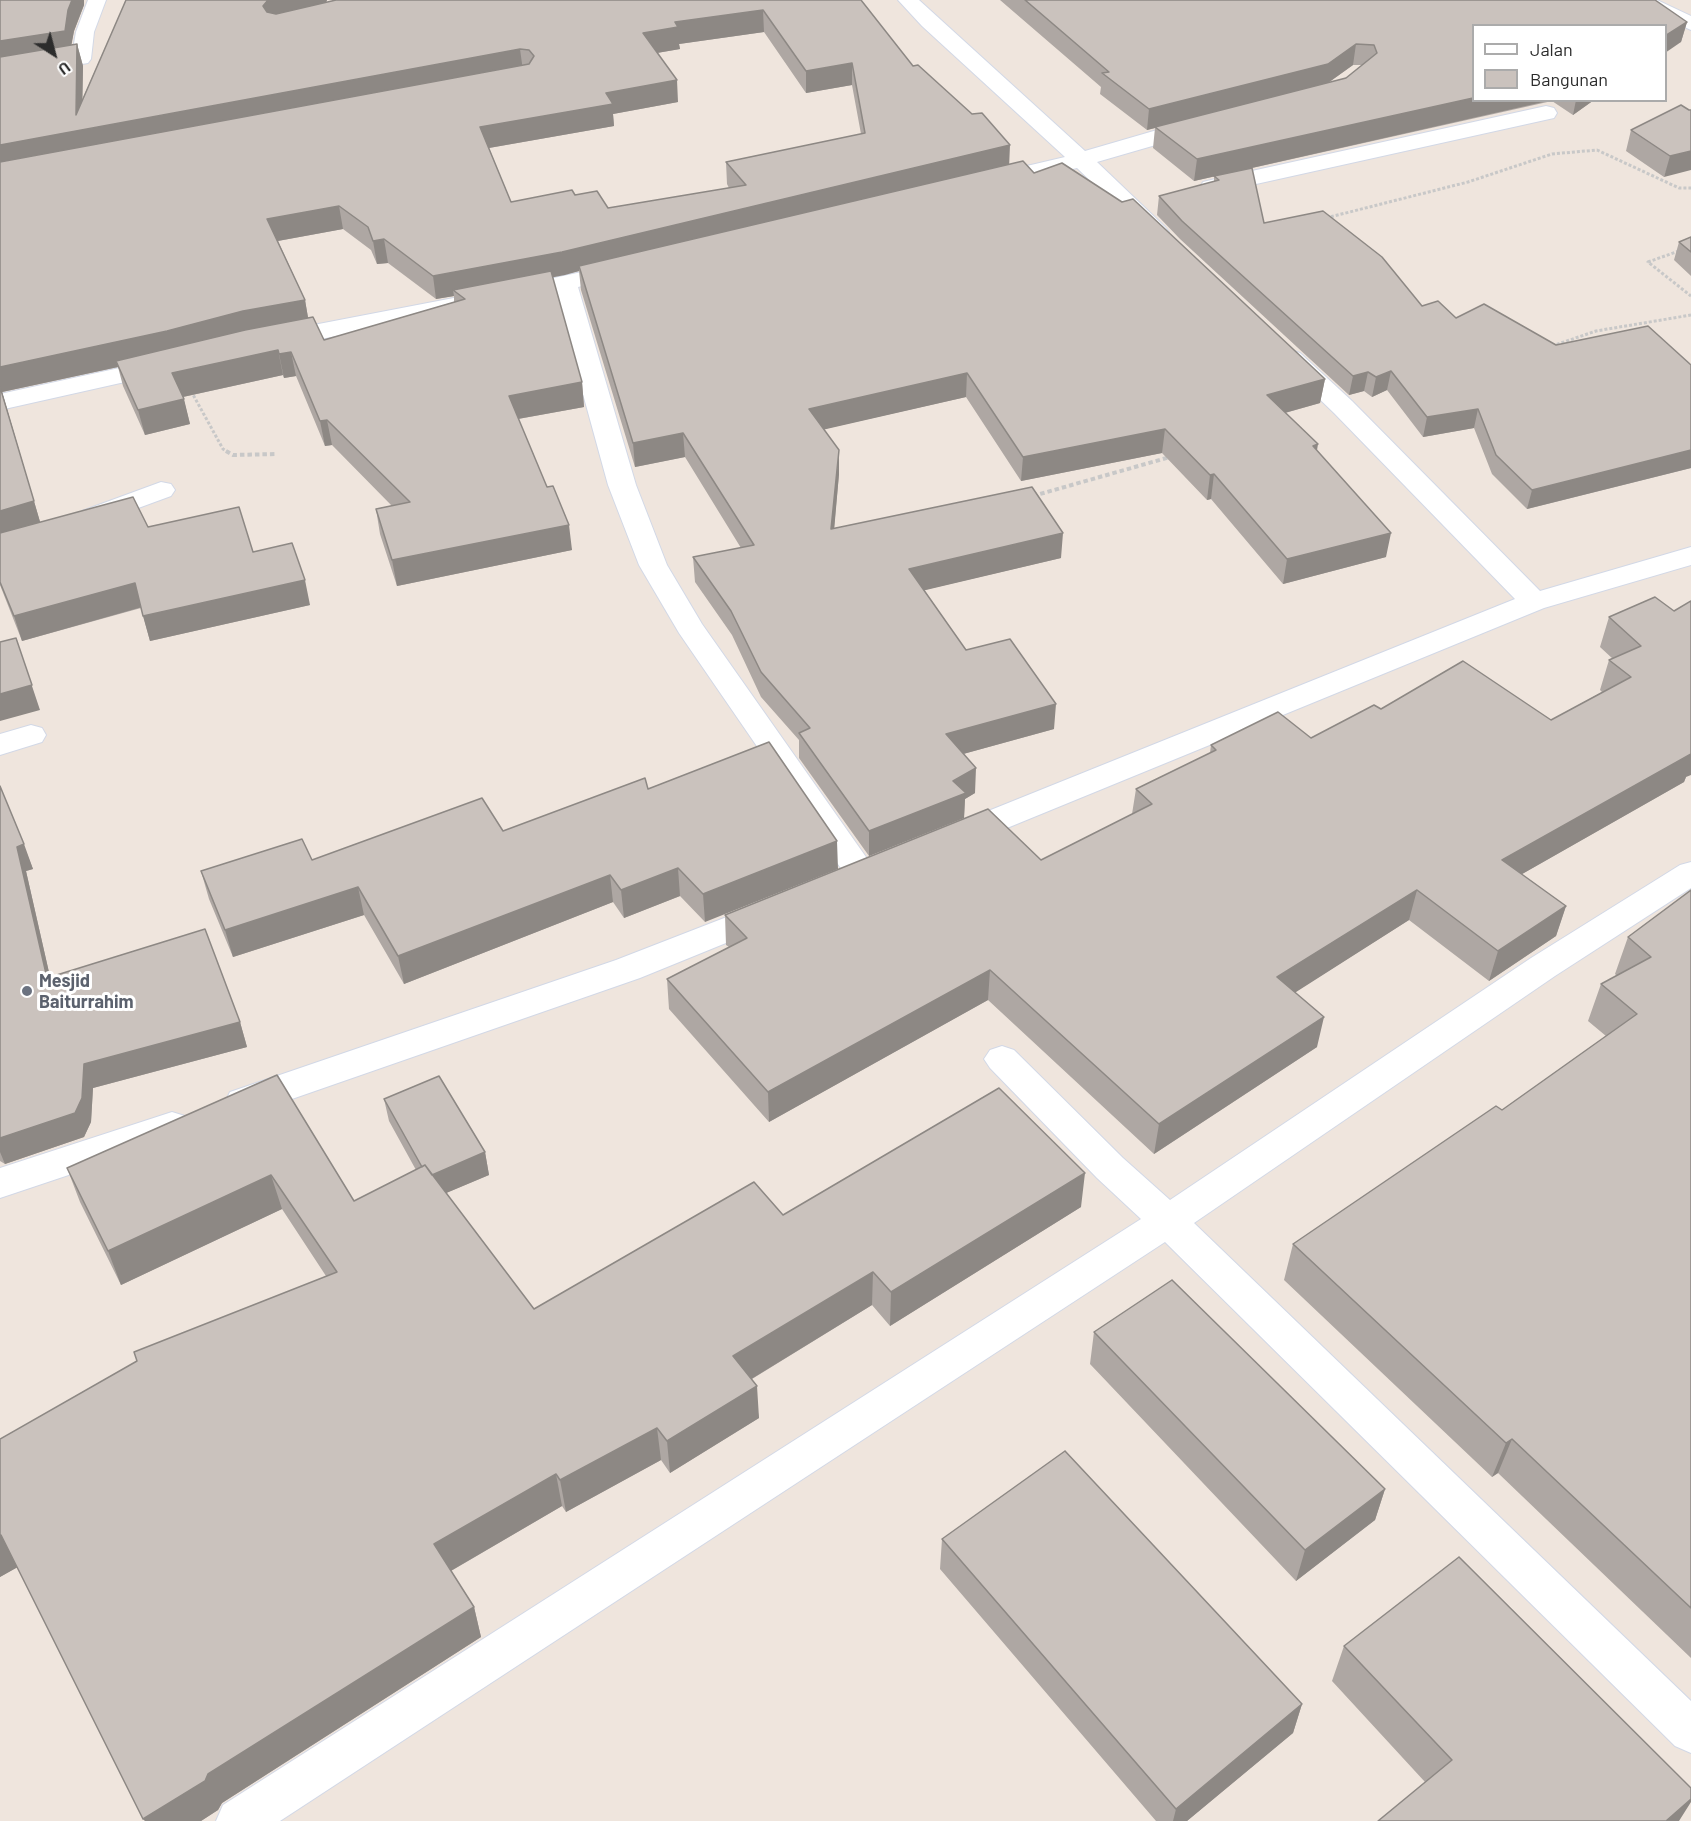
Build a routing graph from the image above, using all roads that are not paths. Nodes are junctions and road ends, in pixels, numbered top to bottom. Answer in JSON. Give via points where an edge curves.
{"nodes":[{"id":1,"x":97,"y":0,"type":"edge"},
{"id":2,"x":908,"y":0,"type":"edge"},
{"id":3,"x":1641,"y":0,"type":"edge"},
{"id":4,"x":1691,"y":24,"type":"edge"},
{"id":5,"x":0,"y":72,"type":"edge"},
{"id":6,"x":1546,"y":113,"type":"dead end"},
{"id":7,"x":1220,"y":119,"type":"edge"},
{"id":8,"x":1080,"y":160,"type":"junction"},
{"id":9,"x":966,"y":188,"type":"edge"},
{"id":10,"x":1189,"y":191,"type":"edge"},
{"id":11,"x":1170,"y":246,"type":"edge"},
{"id":12,"x":645,"y":265,"type":"edge"},
{"id":13,"x":565,"y":284,"type":"junction"},
{"id":14,"x":1274,"y":342,"type":"edge"},
{"id":15,"x":260,"y":343,"type":"edge"},
{"id":16,"x":181,"y":363,"type":"edge"},
{"id":17,"x":0,"y":402,"type":"edge"},
{"id":18,"x":161,"y":490,"type":"dead end"},
{"id":19,"x":66,"y":528,"type":"edge"},
{"id":20,"x":1691,"y":556,"type":"edge"},
{"id":21,"x":1534,"y":602,"type":"junction"},
{"id":22,"x":31,"y":735,"type":"dead end"},
{"id":23,"x":0,"y":745,"type":"edge"},
{"id":24,"x":928,"y":848,"type":"edge"},
{"id":25,"x":1691,"y":873,"type":"edge"},
{"id":26,"x":830,"y":888,"type":"edge"},
{"id":27,"x":798,"y":901,"type":"edge"},
{"id":28,"x":1002,"y":1059,"type":"dead end"},
{"id":29,"x":0,"y":1183,"type":"edge"},
{"id":30,"x":1168,"y":1221,"type":"junction"},
{"id":31,"x":1691,"y":1731,"type":"edge"},
{"id":32,"x":238,"y":1821,"type":"edge"}],
"edges":[{"from":1,"to":5,"type":"lane","via":[[85,32],[81,59]]},
{"from":2,"to":8,"type":"street"},
{"from":3,"to":4,"type":"street"},
{"from":6,"to":10,"type":"street"},
{"from":7,"to":8,"type":"street"},
{"from":8,"to":9,"type":"street"},
{"from":8,"to":11,"type":"street","via":[[1142,202]]},
{"from":12,"to":13,"type":"street"},
{"from":13,"to":15,"type":"street"},
{"from":13,"to":26,"type":"street","via":[[622,485],[653,565],[689,627],[873,870]]},
{"from":14,"to":21,"type":"street"},
{"from":16,"to":17,"type":"street"},
{"from":18,"to":19,"type":"street"},
{"from":20,"to":21,"type":"street"},
{"from":21,"to":24,"type":"street"},
{"from":22,"to":23,"type":"street"},
{"from":25,"to":30,"type":"street","via":[[1543,967]]},
{"from":27,"to":29,"type":"street","via":[[628,969]]},
{"from":28,"to":30,"type":"street"},
{"from":30,"to":31,"type":"street"},
{"from":30,"to":32,"type":"street"}]}
